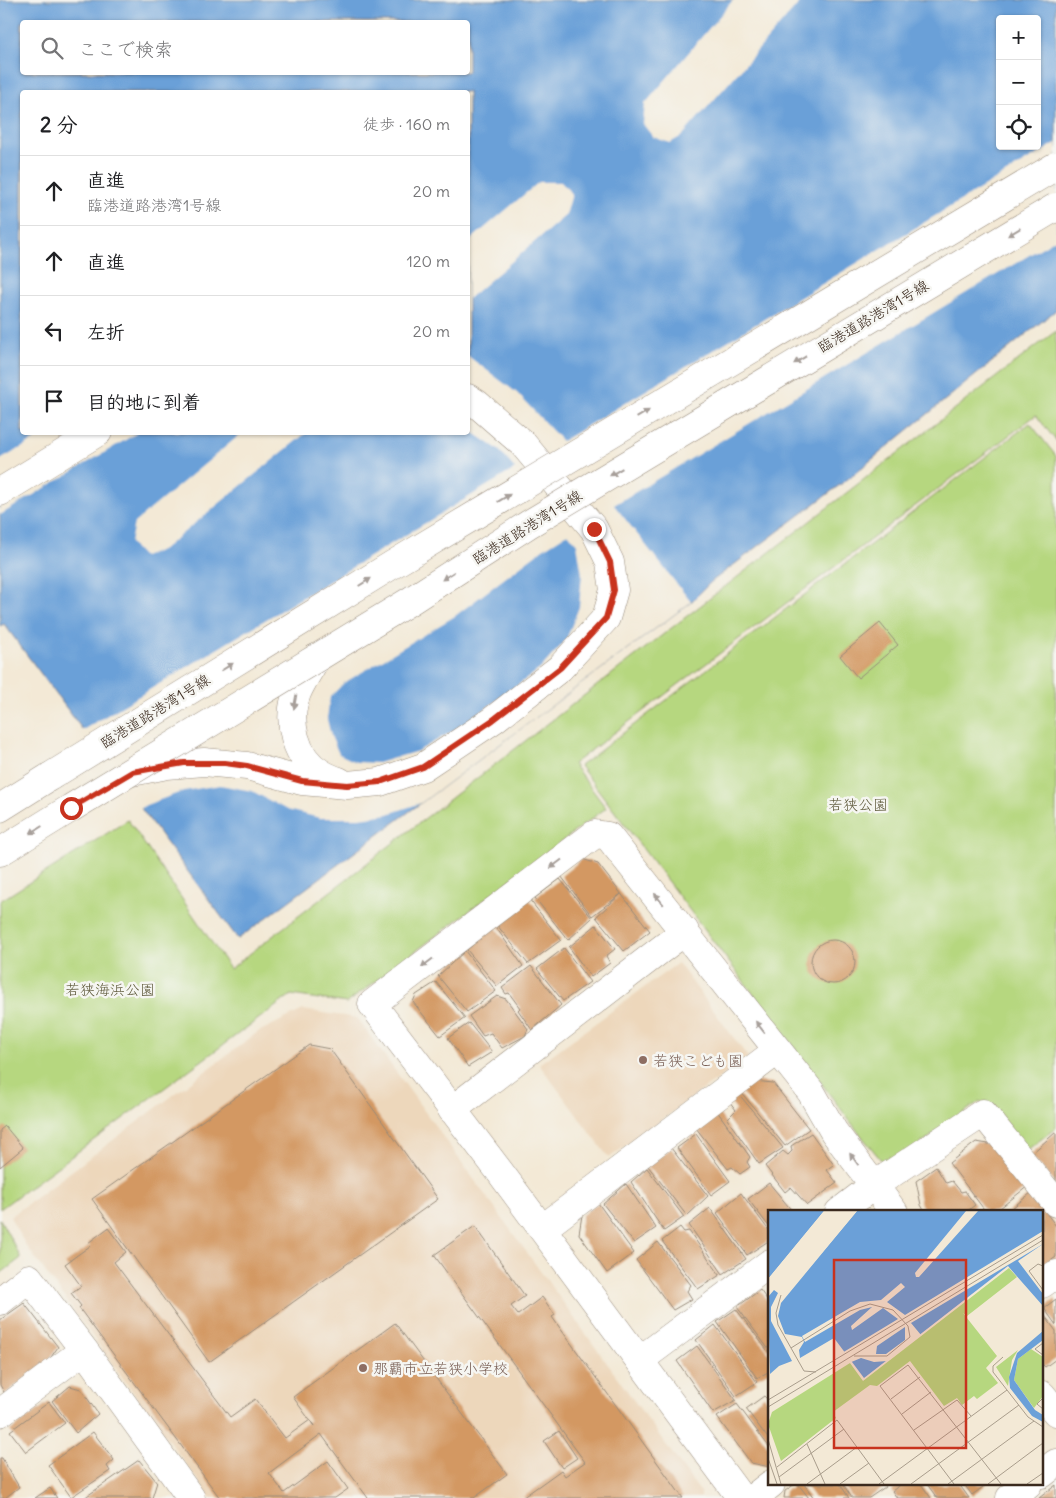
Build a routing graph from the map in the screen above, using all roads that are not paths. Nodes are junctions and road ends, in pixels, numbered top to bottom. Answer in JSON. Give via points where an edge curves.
{"nodes":[{"id":1,"x":1056,"y":166,"type":"edge"},
{"id":2,"x":1056,"y":207,"type":"edge"},
{"id":3,"x":470,"y":399,"type":"edge"},
{"id":4,"x":93,"y":435,"type":"edge"},
{"id":5,"x":0,"y":492,"type":"edge"},
{"id":6,"x":316,"y":658,"type":"junction"},
{"id":7,"x":132,"y":772,"type":"junction"},
{"id":8,"x":347,"y":785,"type":"junction"},
{"id":9,"x":0,"y":808,"type":"edge"},
{"id":10,"x":0,"y":852,"type":"edge"},
{"id":11,"x":685,"y":931,"type":"junction"},
{"id":12,"x":778,"y":1050,"type":"junction"},
{"id":13,"x":452,"y":1110,"type":"junction"},
{"id":14,"x":874,"y":1186,"type":"junction"},
{"id":15,"x":1056,"y":1203,"type":"edge"},
{"id":16,"x":842,"y":1210,"type":"edge"},
{"id":17,"x":892,"y":1210,"type":"edge"},
{"id":18,"x":542,"y":1229,"type":"junction"},
{"id":19,"x":768,"y":1264,"type":"edge"},
{"id":20,"x":1056,"y":1274,"type":"edge"},
{"id":21,"x":1044,"y":1283,"type":"edge"},
{"id":22,"x":0,"y":1301,"type":"edge"},
{"id":23,"x":84,"y":1350,"type":"junction"},
{"id":24,"x":640,"y":1360,"type":"junction"},
{"id":25,"x":1044,"y":1397,"type":"edge"},
{"id":26,"x":1056,"y":1412,"type":"edge"},
{"id":27,"x":0,"y":1413,"type":"edge"},
{"id":28,"x":1056,"y":1463,"type":"edge"},
{"id":29,"x":1044,"y":1472,"type":"edge"},
{"id":30,"x":768,"y":1486,"type":"edge"},
{"id":31,"x":1025,"y":1486,"type":"edge"},
{"id":32,"x":185,"y":1496,"type":"edge"},
{"id":33,"x":741,"y":1498,"type":"edge"},
{"id":34,"x":753,"y":1498,"type":"edge"},
{"id":35,"x":1010,"y":1498,"type":"edge"}],
"edges":[{"from":9,"to":1,"type":"street","name":"臨港道路港湾1号線","one_way":true,"bridge":true,"via":[[392,565]]},
{"from":2,"to":6,"type":"street","name":"臨港道路港湾1号線","one_way":true,"bridge":true,"via":[[537,519]]},
{"from":3,"to":8,"type":"street","bridge":true,"via":[[523,444],[594,529],[612,572],[614,590],[606,618],[560,668],[493,720],[423,767],[380,782]]},
{"from":4,"to":5,"type":"street"},
{"from":6,"to":7,"type":"street","name":"臨港道路港湾1号線","bridge":true},
{"from":6,"to":8,"type":"street","one_way":true,"via":[[296,694],[293,729],[299,750],[306,760],[320,773]]},
{"from":7,"to":8,"type":"street","via":[[184,763],[225,763],[302,781]]},
{"from":7,"to":10,"type":"street","name":"臨港道路港湾1号線","one_way":true,"bridge":true},
{"from":12,"to":11,"type":"street","one_way":true},
{"from":11,"to":13,"type":"street"},
{"from":11,"to":13,"type":"street","one_way":true,"via":[[608,836],[595,834],[372,1004]]},
{"from":14,"to":12,"type":"street","one_way":true,"via":[[834,1132],[811,1092]]},
{"from":12,"to":18,"type":"street"},
{"from":13,"to":18,"type":"street"},
{"from":14,"to":15,"type":"street","via":[[983,1113]]},
{"from":14,"to":16,"type":"street"},
{"from":14,"to":17,"type":"street"},
{"from":18,"to":24,"type":"street"},
{"from":19,"to":24,"type":"street"},
{"from":20,"to":21,"type":"street"},
{"from":22,"to":23,"type":"street","via":[[29,1278]]},
{"from":23,"to":27,"type":"street"},
{"from":23,"to":32,"type":"street"},
{"from":24,"to":33,"type":"street"},
{"from":25,"to":26,"type":"street"},
{"from":28,"to":29,"type":"street"},
{"from":30,"to":34,"type":"street"},
{"from":31,"to":35,"type":"street"}]}
